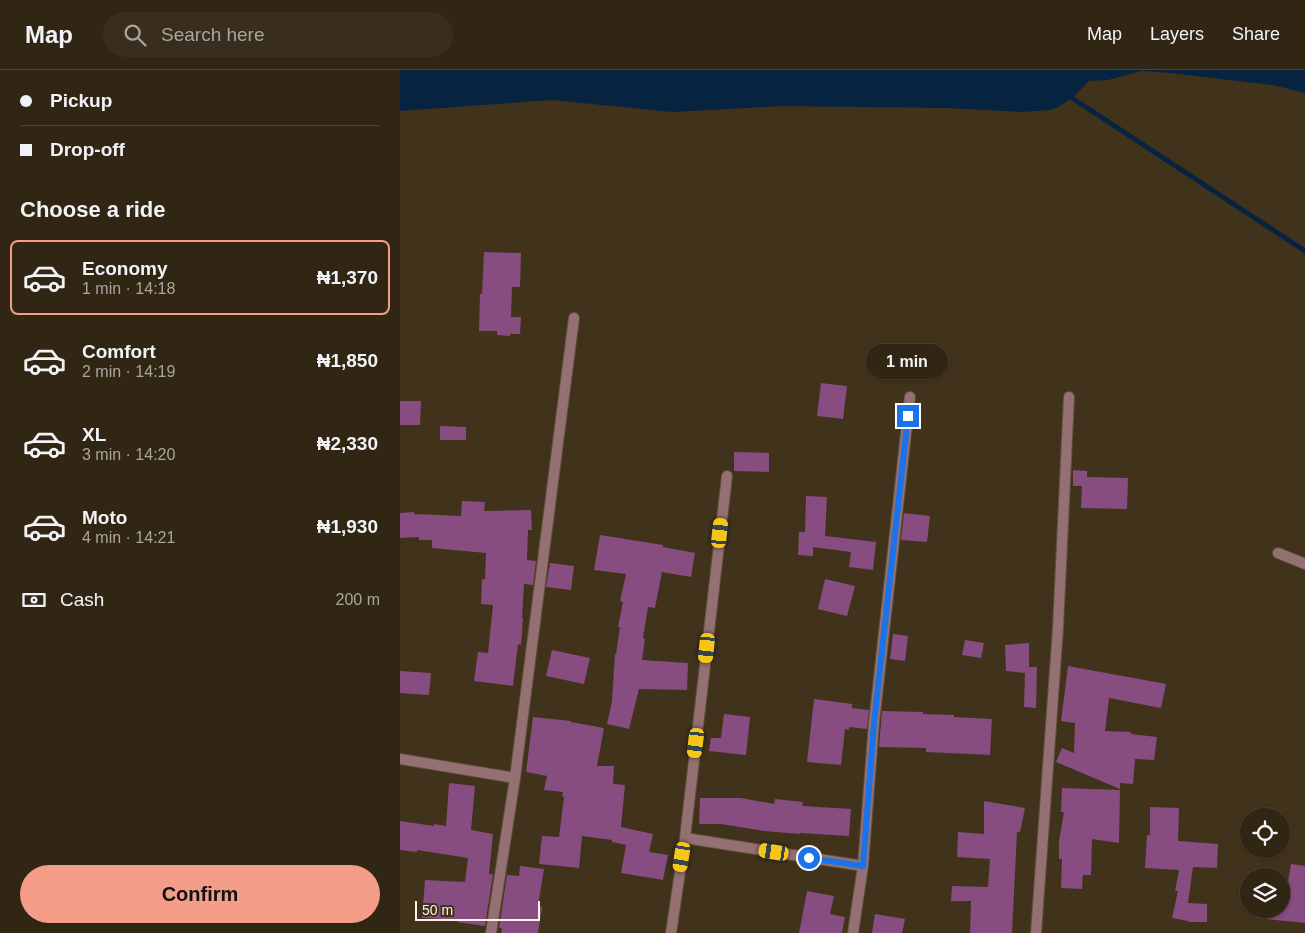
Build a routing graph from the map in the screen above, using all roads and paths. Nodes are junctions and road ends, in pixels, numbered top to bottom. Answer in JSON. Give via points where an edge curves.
{"nodes":[{"id":1,"x":574,"y":318,"type":"dead end"},
{"id":2,"x":910,"y":397,"type":"dead end"},
{"id":3,"x":1069,"y":397,"type":"dead end"},
{"id":4,"x":727,"y":476,"type":"dead end"},
{"id":5,"x":1278,"y":554,"type":"dead end"},
{"id":6,"x":1305,"y":564,"type":"edge"},
{"id":7,"x":400,"y":759,"type":"edge"},
{"id":8,"x":515,"y":778,"type":"junction"},
{"id":9,"x":685,"y":838,"type":"junction"},
{"id":10,"x":863,"y":866,"type":"junction"},
{"id":11,"x":491,"y":933,"type":"edge"},
{"id":12,"x":671,"y":933,"type":"edge"},
{"id":13,"x":853,"y":933,"type":"edge"},
{"id":14,"x":1036,"y":933,"type":"edge"}],
"edges":[{"from":1,"to":8,"type":"street"},
{"from":2,"to":10,"type":"street","via":[[874,723]]},
{"from":3,"to":14,"type":"street","via":[[1058,628]]},
{"from":4,"to":9,"type":"street"},
{"from":5,"to":6,"type":"street"},
{"from":7,"to":8,"type":"street"},
{"from":8,"to":11,"type":"street"},
{"from":9,"to":10,"type":"street"},
{"from":9,"to":12,"type":"street"},
{"from":10,"to":13,"type":"street"}]}
